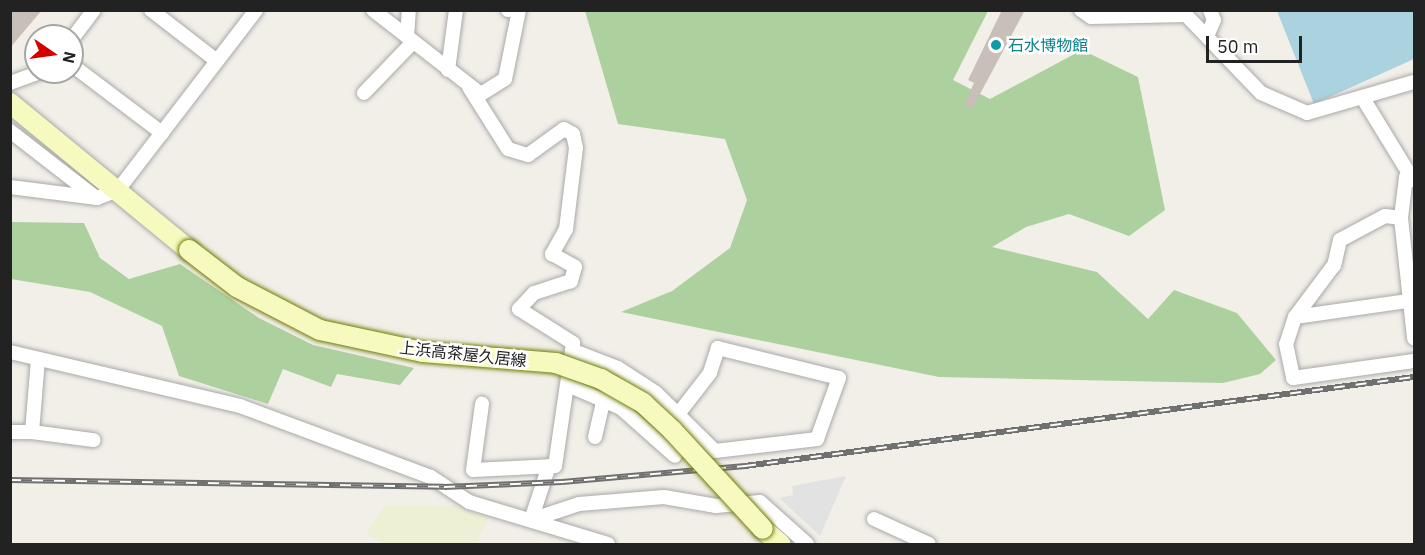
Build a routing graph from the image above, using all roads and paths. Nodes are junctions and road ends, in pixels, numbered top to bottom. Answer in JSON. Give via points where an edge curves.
{"nodes":[{"id":1,"x":94,"y":10,"type":"edge"},
{"id":2,"x":151,"y":10,"type":"edge"},
{"id":3,"x":256,"y":10,"type":"edge"},
{"id":4,"x":373,"y":10,"type":"edge"},
{"id":5,"x":409,"y":10,"type":"edge"},
{"id":6,"x":456,"y":10,"type":"edge"},
{"id":7,"x":519,"y":10,"type":"edge"},
{"id":8,"x":1081,"y":10,"type":"edge"},
{"id":9,"x":1210,"y":10,"type":"edge"},
{"id":10,"x":83,"y":24,"type":"edge"},
{"id":11,"x":1208,"y":34,"type":"junction"},
{"id":12,"x":410,"y":40,"type":"junction"},
{"id":13,"x":218,"y":60,"type":"junction"},
{"id":14,"x":448,"y":70,"type":"junction"},
{"id":15,"x":84,"y":74,"type":"edge"},
{"id":16,"x":1414,"y":82,"type":"edge"},
{"id":17,"x":469,"y":87,"type":"junction"},
{"id":18,"x":364,"y":93,"type":"dead end"},
{"id":19,"x":1364,"y":100,"type":"junction"},
{"id":20,"x":10,"y":103,"type":"edge"},
{"id":21,"x":10,"y":131,"type":"edge"},
{"id":22,"x":162,"y":133,"type":"junction"},
{"id":23,"x":1410,"y":179,"type":"edge"},
{"id":24,"x":10,"y":188,"type":"edge"},
{"id":25,"x":118,"y":190,"type":"junction"},
{"id":26,"x":97,"y":198,"type":"junction"},
{"id":27,"x":1401,"y":218,"type":"junction"},
{"id":28,"x":1412,"y":301,"type":"edge"},
{"id":29,"x":1295,"y":317,"type":"junction"},
{"id":30,"x":1414,"y":338,"type":"edge"},
{"id":31,"x":574,"y":351,"type":"junction"},
{"id":32,"x":10,"y":352,"type":"edge"},
{"id":33,"x":38,"y":359,"type":"junction"},
{"id":34,"x":1414,"y":361,"type":"edge"},
{"id":35,"x":568,"y":385,"type":"junction"},
{"id":36,"x":604,"y":398,"type":"junction"},
{"id":37,"x":482,"y":404,"type":"dead end"},
{"id":38,"x":679,"y":413,"type":"junction"},
{"id":39,"x":10,"y":432,"type":"edge"},
{"id":40,"x":32,"y":432,"type":"junction"},
{"id":41,"x":595,"y":437,"type":"dead end"},
{"id":42,"x":93,"y":440,"type":"dead end"},
{"id":43,"x":675,"y":456,"type":"dead end"},
{"id":44,"x":549,"y":466,"type":"junction"},
{"id":45,"x":874,"y":519,"type":"dead end"},
{"id":46,"x":531,"y":520,"type":"junction"},
{"id":47,"x":775,"y":540,"type":"edge"},
{"id":48,"x":608,"y":544,"type":"edge"},
{"id":49,"x":807,"y":544,"type":"edge"},
{"id":50,"x":929,"y":544,"type":"edge"}],
"edges":[{"from":1,"to":10,"type":"street"},
{"from":2,"to":13,"type":"street"},
{"from":3,"to":13,"type":"street"},
{"from":4,"to":12,"type":"street"},
{"from":5,"to":12,"type":"street"},
{"from":6,"to":14,"type":"street"},
{"from":7,"to":17,"type":"street","via":[[505,80],[482,94]]},
{"from":8,"to":11,"type":"street","via":[[1091,17],[1170,12],[1186,15]]},
{"from":9,"to":11,"type":"street","via":[[1214,20]]},
{"from":11,"to":19,"type":"street","via":[[1261,93],[1294,109],[1320,112]]},
{"from":12,"to":14,"type":"street"},
{"from":12,"to":18,"type":"street"},
{"from":13,"to":22,"type":"street"},
{"from":14,"to":17,"type":"street"},
{"from":15,"to":22,"type":"street"},
{"from":16,"to":19,"type":"street"},
{"from":17,"to":31,"type":"street","via":[[508,148],[528,155],[564,129],[576,140],[566,228],[552,254],[574,267],[571,281],[534,293],[519,309],[570,336]]},
{"from":19,"to":23,"type":"street"},
{"from":20,"to":25,"type":"main road","name":"上浜高茶屋久居線"},
{"from":21,"to":26,"type":"street"},
{"from":22,"to":25,"type":"street"},
{"from":23,"to":27,"type":"street"},
{"from":24,"to":26,"type":"street"},
{"from":25,"to":26,"type":"street"},
{"from":25,"to":47,"type":"main road","name":"上浜高茶屋久居線","bridge":true,"via":[[237,287],[338,336],[423,352],[556,363],[601,379],[643,403]]},
{"from":27,"to":28,"type":"street"},
{"from":27,"to":29,"type":"street","via":[[1385,216],[1340,240],[1334,265]]},
{"from":28,"to":29,"type":"street"},
{"from":28,"to":30,"type":"street"},
{"from":29,"to":34,"type":"street","via":[[1286,344],[1293,378]]},
{"from":31,"to":35,"type":"street"},
{"from":31,"to":38,"type":"street","via":[[630,375]]},
{"from":32,"to":33,"type":"street"},
{"from":33,"to":40,"type":"street"},
{"from":33,"to":46,"type":"street","via":[[259,412],[431,477],[469,502]]},
{"from":35,"to":36,"type":"street"},
{"from":35,"to":44,"type":"street","via":[[555,466]]},
{"from":36,"to":41,"type":"street"},
{"from":36,"to":43,"type":"street"},
{"from":37,"to":44,"type":"street","via":[[472,470]]},
{"from":38,"to":38,"type":"street","via":[[715,451],[817,439],[839,378],[718,348],[710,372]]},
{"from":39,"to":40,"type":"street"},
{"from":40,"to":42,"type":"street"},
{"from":44,"to":46,"type":"street"},
{"from":45,"to":50,"type":"street"},
{"from":46,"to":48,"type":"street"},
{"from":46,"to":49,"type":"street","via":[[579,504],[663,497],[716,506],[760,502]]}]}
